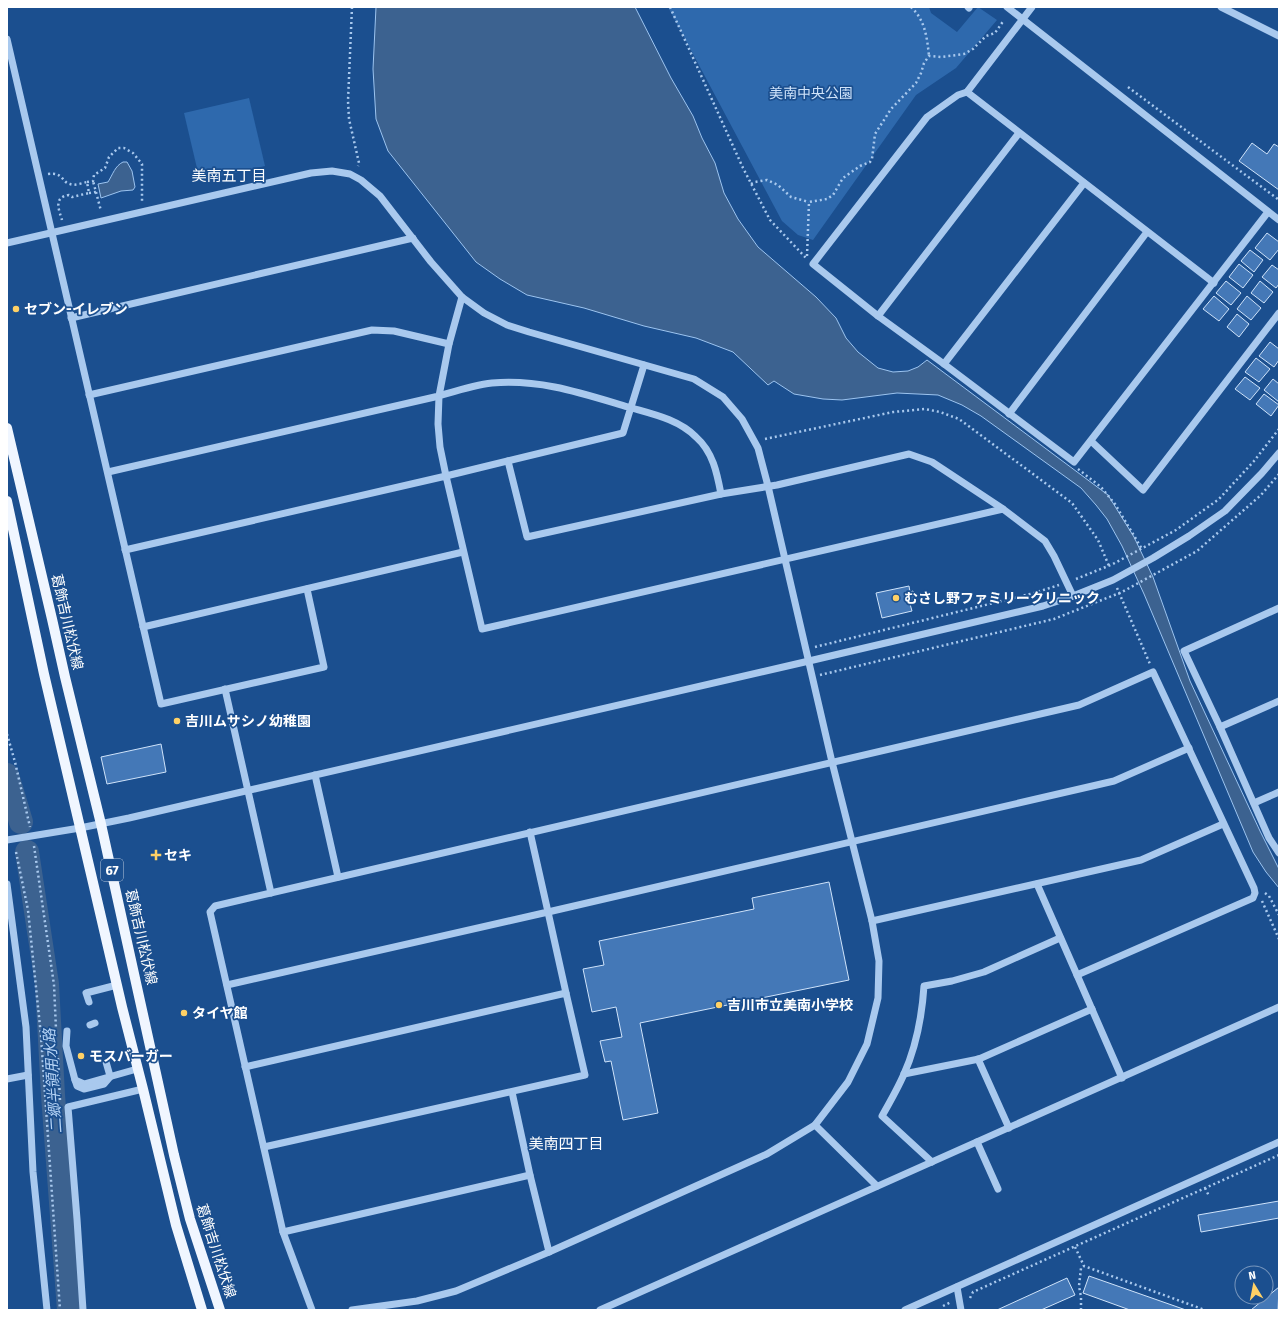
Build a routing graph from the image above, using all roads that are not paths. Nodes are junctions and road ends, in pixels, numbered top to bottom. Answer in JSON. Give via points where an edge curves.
{"nodes":[{"id":1,"x":1007,"y":7,"type":"edge"},
{"id":2,"x":1032,"y":7,"type":"edge"},
{"id":3,"x":1221,"y":7,"type":"edge"},
{"id":4,"x":1022,"y":20,"type":"junction"},
{"id":5,"x":1279,"y":36,"type":"edge"},
{"id":6,"x":7,"y":39,"type":"edge"},
{"id":7,"x":967,"y":92,"type":"junction"},
{"id":8,"x":1019,"y":133,"type":"junction"},
{"id":9,"x":1084,"y":183,"type":"junction"},
{"id":10,"x":1268,"y":212,"type":"junction"},
{"id":11,"x":1279,"y":220,"type":"edge"},
{"id":12,"x":52,"y":232,"type":"junction"},
{"id":13,"x":1148,"y":232,"type":"junction"},
{"id":14,"x":413,"y":238,"type":"junction"},
{"id":15,"x":7,"y":243,"type":"edge"},
{"id":16,"x":1214,"y":283,"type":"junction"},
{"id":17,"x":462,"y":297,"type":"junction"},
{"id":18,"x":1279,"y":313,"type":"edge"},
{"id":19,"x":878,"y":316,"type":"junction"},
{"id":20,"x":71,"y":318,"type":"junction"},
{"id":21,"x":449,"y":344,"type":"junction"},
{"id":22,"x":644,"y":364,"type":"junction"},
{"id":23,"x":944,"y":364,"type":"junction"},
{"id":24,"x":89,"y":396,"type":"junction"},
{"id":25,"x":438,"y":396,"type":"junction"},
{"id":26,"x":630,"y":408,"type":"junction"},
{"id":27,"x":1009,"y":414,"type":"junction"},
{"id":28,"x":7,"y":428,"type":"edge"},
{"id":29,"x":1091,"y":441,"type":"junction"},
{"id":30,"x":1279,"y":453,"type":"edge"},
{"id":31,"x":508,"y":461,"type":"junction"},
{"id":32,"x":108,"y":472,"type":"junction"},
{"id":33,"x":446,"y":476,"type":"junction"},
{"id":34,"x":768,"y":486,"type":"junction"},
{"id":35,"x":721,"y":494,"type":"junction"},
{"id":36,"x":7,"y":501,"type":"edge"},
{"id":37,"x":1003,"y":509,"type":"junction"},
{"id":38,"x":11,"y":535,"type":"edge"},
{"id":39,"x":125,"y":550,"type":"junction"},
{"id":40,"x":463,"y":552,"type":"junction"},
{"id":41,"x":785,"y":559,"type":"junction"},
{"id":42,"x":307,"y":589,"type":"junction"},
{"id":43,"x":1073,"y":596,"type":"junction"},
{"id":44,"x":1279,"y":608,"type":"edge"},
{"id":45,"x":143,"y":627,"type":"junction"},
{"id":46,"x":809,"y":661,"type":"junction"},
{"id":47,"x":225,"y":690,"type":"junction"},
{"id":48,"x":1279,"y":701,"type":"edge"},
{"id":49,"x":1220,"y":727,"type":"junction"},
{"id":50,"x":1189,"y":748,"type":"junction"},
{"id":51,"x":832,"y":762,"type":"junction"},
{"id":52,"x":315,"y":776,"type":"junction"},
{"id":53,"x":248,"y":791,"type":"junction"},
{"id":54,"x":1279,"y":792,"type":"edge"},
{"id":55,"x":1254,"y":803,"type":"junction"},
{"id":56,"x":102,"y":824,"type":"junction"},
{"id":57,"x":1223,"y":824,"type":"junction"},
{"id":58,"x":80,"y":828,"type":"junction"},
{"id":59,"x":530,"y":832,"type":"junction"},
{"id":60,"x":7,"y":840,"type":"edge"},
{"id":61,"x":852,"y":841,"type":"junction"},
{"id":62,"x":1279,"y":853,"type":"edge"},
{"id":63,"x":338,"y":877,"type":"junction"},
{"id":64,"x":7,"y":884,"type":"edge"},
{"id":65,"x":1036,"y":884,"type":"junction"},
{"id":66,"x":272,"y":893,"type":"junction"},
{"id":67,"x":548,"y":912,"type":"junction"},
{"id":68,"x":872,"y":921,"type":"junction"},
{"id":69,"x":1060,"y":938,"type":"junction"},
{"id":70,"x":1077,"y":975,"type":"junction"},
{"id":71,"x":117,"y":985,"type":"junction"},
{"id":72,"x":227,"y":985,"type":"junction"},
{"id":73,"x":566,"y":993,"type":"junction"},
{"id":74,"x":89,"y":1002,"type":"dead end"},
{"id":75,"x":1279,"y":1007,"type":"edge"},
{"id":76,"x":1092,"y":1009,"type":"junction"},
{"id":77,"x":67,"y":1031,"type":"dead end"},
{"id":78,"x":978,"y":1059,"type":"junction"},
{"id":79,"x":106,"y":1062,"type":"dead end"},
{"id":80,"x":245,"y":1067,"type":"junction"},
{"id":81,"x":138,"y":1068,"type":"junction"},
{"id":82,"x":904,"y":1074,"type":"junction"},
{"id":83,"x":28,"y":1075,"type":"junction"},
{"id":84,"x":110,"y":1076,"type":"junction"},
{"id":85,"x":7,"y":1078,"type":"edge"},
{"id":86,"x":1122,"y":1078,"type":"junction"},
{"id":87,"x":143,"y":1089,"type":"junction"},
{"id":88,"x":512,"y":1092,"type":"junction"},
{"id":89,"x":815,"y":1125,"type":"junction"},
{"id":90,"x":1009,"y":1128,"type":"junction"},
{"id":91,"x":977,"y":1142,"type":"junction"},
{"id":92,"x":1279,"y":1142,"type":"edge"},
{"id":93,"x":264,"y":1147,"type":"junction"},
{"id":94,"x":932,"y":1162,"type":"junction"},
{"id":95,"x":530,"y":1175,"type":"junction"},
{"id":96,"x":877,"y":1186,"type":"junction"},
{"id":97,"x":998,"y":1189,"type":"dead end"},
{"id":98,"x":283,"y":1232,"type":"junction"},
{"id":99,"x":549,"y":1252,"type":"junction"},
{"id":100,"x":957,"y":1287,"type":"junction"},
{"id":101,"x":47,"y":1310,"type":"edge"},
{"id":102,"x":83,"y":1310,"type":"edge"},
{"id":103,"x":202,"y":1310,"type":"edge"},
{"id":104,"x":220,"y":1310,"type":"edge"},
{"id":105,"x":312,"y":1310,"type":"edge"},
{"id":106,"x":352,"y":1310,"type":"edge"},
{"id":107,"x":600,"y":1310,"type":"edge"},
{"id":108,"x":905,"y":1310,"type":"edge"},
{"id":109,"x":961,"y":1310,"type":"edge"}],
"edges":[{"from":1,"to":4,"type":"street"},
{"from":2,"to":4,"type":"street"},
{"from":3,"to":5,"type":"street"},
{"from":4,"to":7,"type":"street"},
{"from":4,"to":10,"type":"street"},
{"from":6,"to":12,"type":"street"},
{"from":7,"to":8,"type":"street"},
{"from":7,"to":19,"type":"street","via":[[958,95],[927,117],[813,264]]},
{"from":8,"to":9,"type":"street"},
{"from":8,"to":19,"type":"street"},
{"from":9,"to":13,"type":"street"},
{"from":9,"to":23,"type":"street"},
{"from":10,"to":11,"type":"street"},
{"from":10,"to":16,"type":"street"},
{"from":12,"to":14,"type":"street","via":[[332,170],[350,174],[361,180],[380,196]]},
{"from":12,"to":15,"type":"street"},
{"from":12,"to":20,"type":"street"},
{"from":13,"to":16,"type":"street"},
{"from":13,"to":27,"type":"street"},
{"from":14,"to":17,"type":"street"},
{"from":14,"to":20,"type":"street"},
{"from":16,"to":29,"type":"street"},
{"from":17,"to":21,"type":"street"},
{"from":17,"to":22,"type":"street","via":[[507,325]]},
{"from":18,"to":29,"type":"street","via":[[1143,490]]},
{"from":19,"to":23,"type":"street"},
{"from":20,"to":24,"type":"street"},
{"from":21,"to":24,"type":"street","via":[[394,331],[372,330]]},
{"from":21,"to":25,"type":"street"},
{"from":22,"to":26,"type":"street"},
{"from":22,"to":34,"type":"street","via":[[694,379],[723,398],[742,419],[758,448]]},
{"from":23,"to":27,"type":"street"},
{"from":24,"to":32,"type":"street"},
{"from":25,"to":26,"type":"street","via":[[490,383],[533,383],[563,388]]},
{"from":25,"to":32,"type":"street"},
{"from":25,"to":33,"type":"street","via":[[440,447]]},
{"from":26,"to":31,"type":"street","via":[[623,433]]},
{"from":26,"to":35,"type":"street","via":[[672,420],[697,437],[712,458]]},
{"from":27,"to":29,"type":"street","via":[[1074,462]]},
{"from":28,"to":56,"type":"main road","name":"葛飾吉川松伏線","number":"67"},
{"from":30,"to":43,"type":"street","via":[[1225,510],[1189,536],[1113,580]]},
{"from":31,"to":33,"type":"street"},
{"from":31,"to":35,"type":"street","via":[[527,537]]},
{"from":32,"to":39,"type":"street"},
{"from":33,"to":39,"type":"street"},
{"from":33,"to":40,"type":"street"},
{"from":34,"to":35,"type":"street"},
{"from":34,"to":37,"type":"street","via":[[909,454],[932,462]]},
{"from":34,"to":41,"type":"street"},
{"from":36,"to":38,"type":"main road","name":"葛飾吉川松伏線","number":"67"},
{"from":37,"to":41,"type":"street"},
{"from":37,"to":43,"type":"street","via":[[1045,541]]},
{"from":38,"to":58,"type":"main road","name":"葛飾吉川松伏線","number":"67"},
{"from":39,"to":45,"type":"street"},
{"from":40,"to":41,"type":"street","via":[[482,629]]},
{"from":40,"to":42,"type":"street"},
{"from":41,"to":46,"type":"street"},
{"from":42,"to":45,"type":"street"},
{"from":42,"to":47,"type":"street","via":[[324,667]]},
{"from":43,"to":46,"type":"street","via":[[1011,614]]},
{"from":44,"to":49,"type":"street","via":[[1184,651]]},
{"from":45,"to":47,"type":"street","via":[[161,704]]},
{"from":46,"to":51,"type":"street"},
{"from":46,"to":52,"type":"street"},
{"from":47,"to":53,"type":"street"},
{"from":48,"to":49,"type":"street"},
{"from":49,"to":55,"type":"street"},
{"from":50,"to":51,"type":"street","via":[[1153,672],[1079,705]]},
{"from":50,"to":57,"type":"street"},
{"from":50,"to":61,"type":"street","via":[[1114,781]]},
{"from":51,"to":59,"type":"street"},
{"from":51,"to":61,"type":"street"},
{"from":52,"to":53,"type":"street"},
{"from":52,"to":63,"type":"street"},
{"from":53,"to":56,"type":"street"},
{"from":53,"to":66,"type":"street"},
{"from":54,"to":55,"type":"street"},
{"from":55,"to":62,"type":"street","via":[[1269,838]]},
{"from":56,"to":58,"type":"street"},
{"from":56,"to":104,"type":"main road","name":"葛飾吉川松伏線","number":"67","via":[[174,1155],[190,1219]]},
{"from":57,"to":65,"type":"street","via":[[1141,860]]},
{"from":57,"to":70,"type":"street","via":[[1254,888],[1253,898]]},
{"from":58,"to":60,"type":"street"},
{"from":58,"to":71,"type":"main road","name":"葛飾吉川松伏線","number":"67"},
{"from":59,"to":63,"type":"street"},
{"from":59,"to":67,"type":"street"},
{"from":61,"to":67,"type":"street"},
{"from":61,"to":68,"type":"street"},
{"from":63,"to":66,"type":"street"},
{"from":64,"to":83,"type":"street","via":[[26,1027]]},
{"from":65,"to":68,"type":"street"},
{"from":65,"to":69,"type":"street"},
{"from":66,"to":72,"type":"street","via":[[215,906],[210,912]]},
{"from":67,"to":72,"type":"street"},
{"from":67,"to":73,"type":"street"},
{"from":68,"to":89,"type":"street","via":[[879,961],[878,998],[867,1044],[848,1082]]},
{"from":69,"to":70,"type":"street"},
{"from":69,"to":82,"type":"street","via":[[984,972],[924,986],[922,1010]]},
{"from":70,"to":76,"type":"street"},
{"from":71,"to":74,"type":"street","via":[[85,991]]},
{"from":71,"to":81,"type":"main road","name":"葛飾吉川松伏線","number":"67"},
{"from":72,"to":80,"type":"street"},
{"from":73,"to":80,"type":"street"},
{"from":73,"to":88,"type":"street","via":[[585,1075]]},
{"from":75,"to":86,"type":"street"},
{"from":76,"to":78,"type":"street"},
{"from":76,"to":86,"type":"street"},
{"from":77,"to":84,"type":"street","via":[[66,1046],[75,1080],[84,1084]]},
{"from":78,"to":82,"type":"street"},
{"from":78,"to":90,"type":"street"},
{"from":79,"to":84,"type":"street"},
{"from":80,"to":93,"type":"street"},
{"from":81,"to":84,"type":"street"},
{"from":81,"to":87,"type":"main road","name":"葛飾吉川松伏線","number":"67"},
{"from":82,"to":94,"type":"street","via":[[882,1116]]},
{"from":83,"to":85,"type":"street"},
{"from":83,"to":101,"type":"street","via":[[33,1172]]},
{"from":86,"to":90,"type":"street"},
{"from":87,"to":102,"type":"street","via":[[68,1107]]},
{"from":87,"to":103,"type":"main road","name":"葛飾吉川松伏線","number":"67","via":[[176,1225]]},
{"from":88,"to":93,"type":"street"},
{"from":88,"to":95,"type":"street"},
{"from":89,"to":96,"type":"street"},
{"from":89,"to":99,"type":"street","via":[[767,1154]]},
{"from":90,"to":91,"type":"street"},
{"from":91,"to":94,"type":"street"},
{"from":91,"to":97,"type":"street"},
{"from":92,"to":100,"type":"street"},
{"from":93,"to":98,"type":"street"},
{"from":94,"to":96,"type":"street"},
{"from":95,"to":98,"type":"street"},
{"from":95,"to":99,"type":"street"},
{"from":96,"to":107,"type":"street"},
{"from":98,"to":105,"type":"street"},
{"from":99,"to":106,"type":"street","via":[[456,1291],[417,1301]]},
{"from":100,"to":108,"type":"street"},
{"from":100,"to":109,"type":"street"}]}
